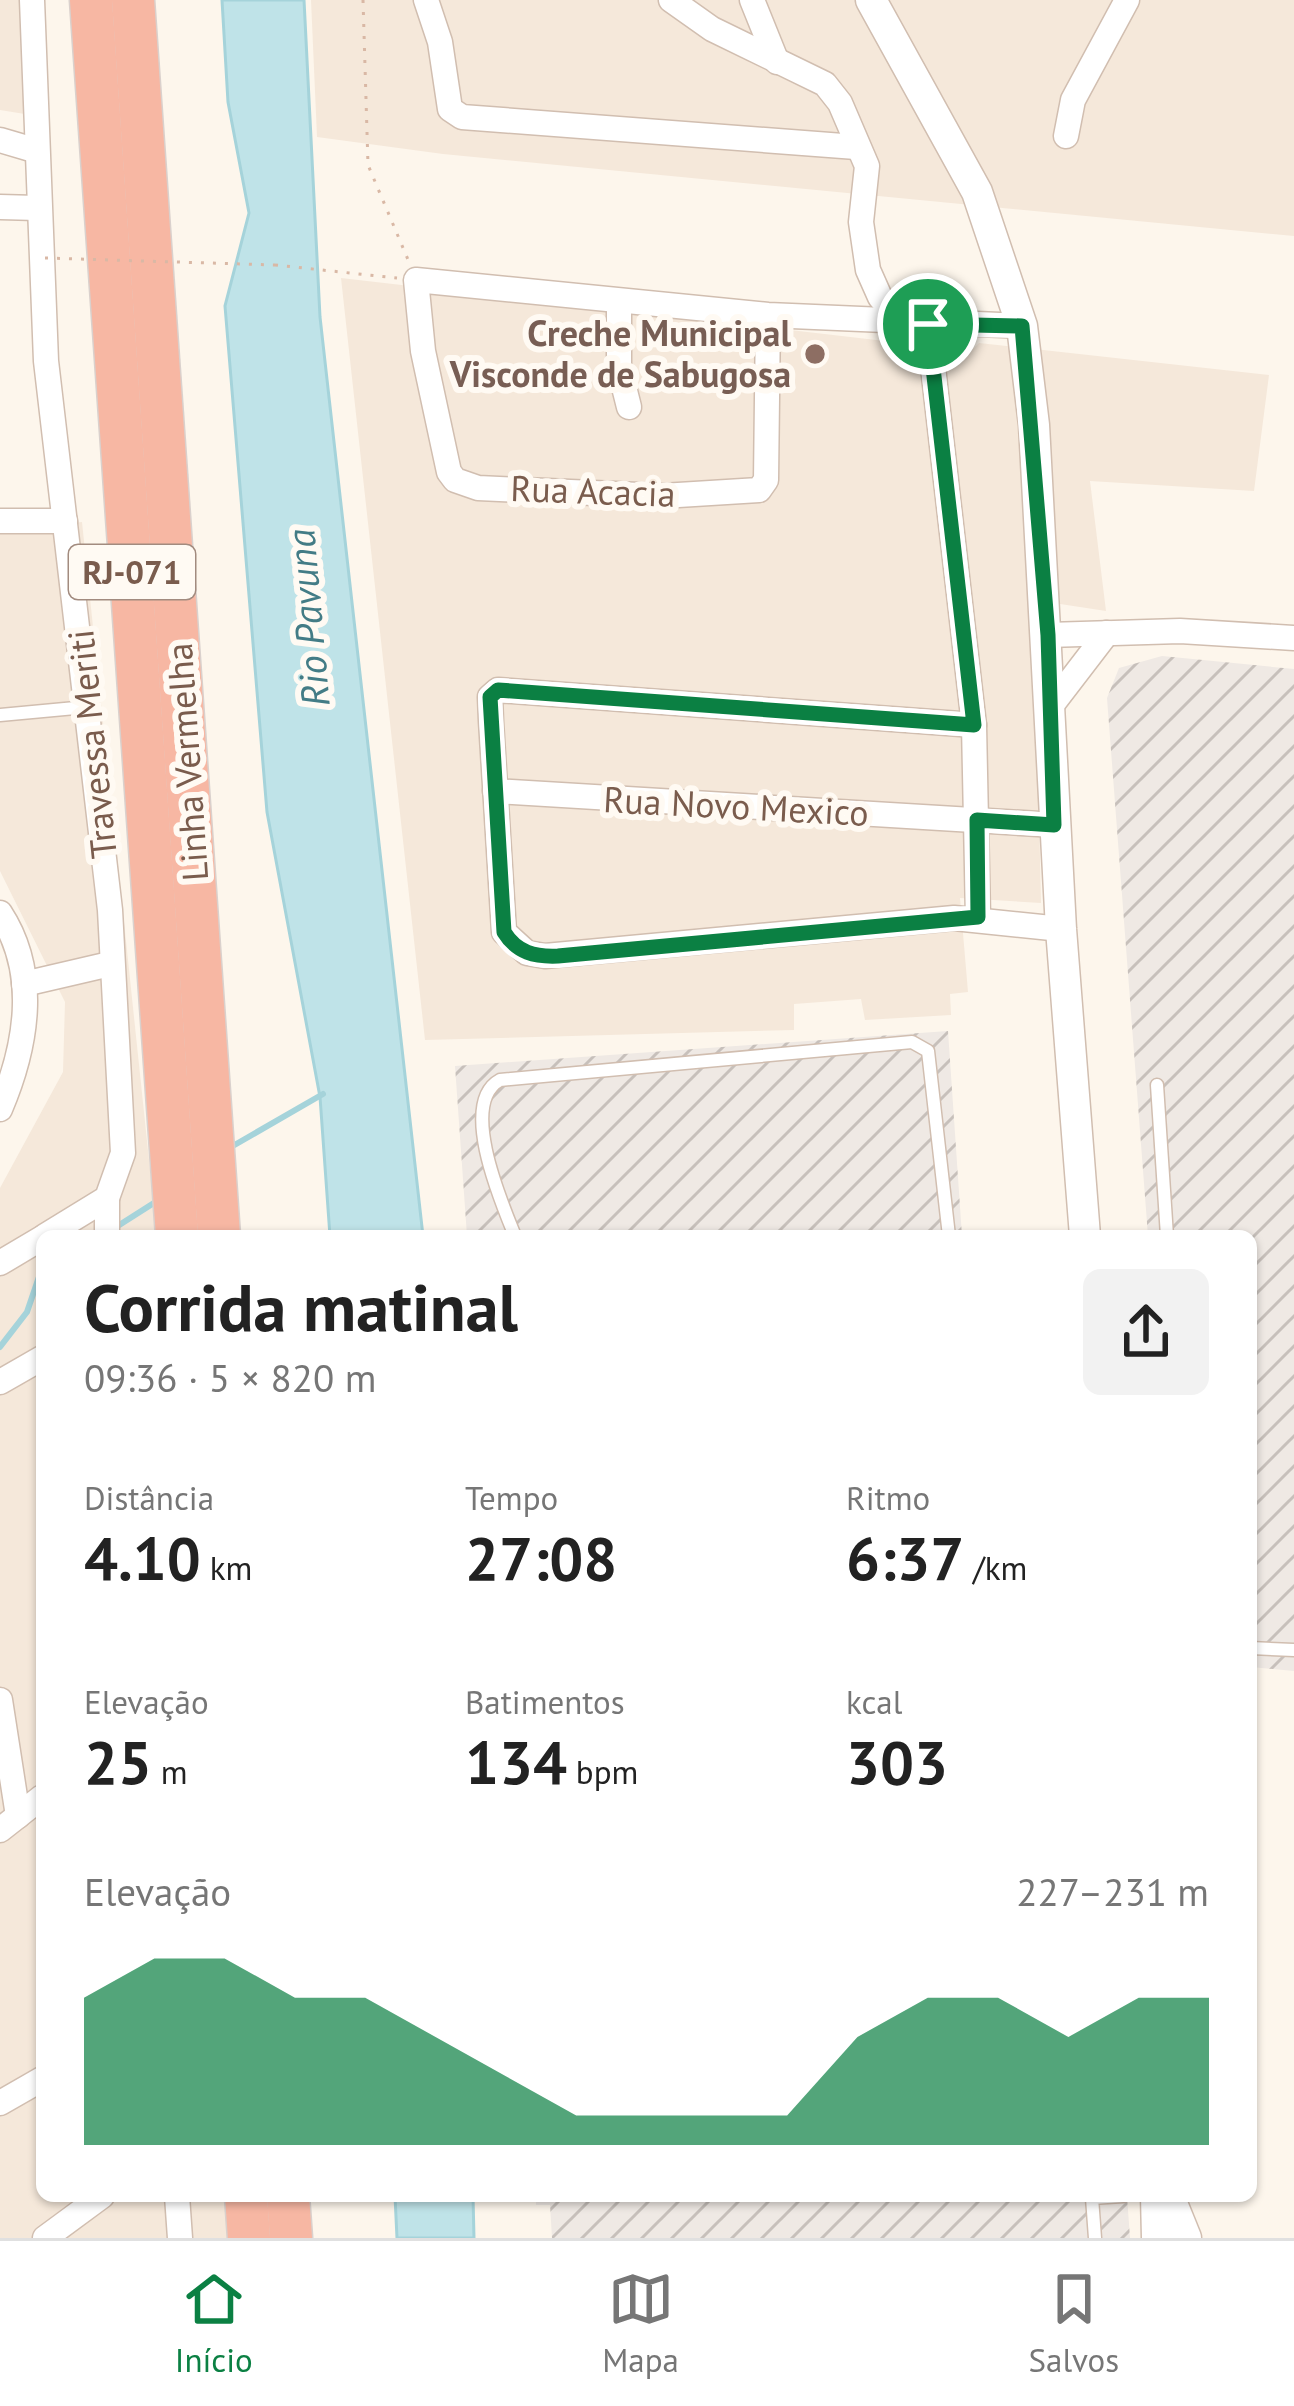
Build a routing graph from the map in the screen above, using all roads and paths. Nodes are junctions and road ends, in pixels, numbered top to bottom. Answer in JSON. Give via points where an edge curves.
{"nodes":[{"id":1,"x":32,"y":0,"type":"edge"},
{"id":2,"x":92,"y":0,"type":"edge"},
{"id":3,"x":133,"y":0,"type":"edge"},
{"id":4,"x":363,"y":0,"type":"edge"},
{"id":5,"x":426,"y":0,"type":"edge"},
{"id":6,"x":671,"y":0,"type":"edge"},
{"id":7,"x":752,"y":0,"type":"edge"},
{"id":8,"x":871,"y":0,"type":"edge"},
{"id":9,"x":1127,"y":0,"type":"edge"},
{"id":10,"x":777,"y":62,"type":"junction"},
{"id":11,"x":1066,"y":136,"type":"dead end"},
{"id":12,"x":0,"y":140,"type":"edge"},
{"id":13,"x":856,"y":146,"type":"junction"},
{"id":14,"x":34,"y":149,"type":"junction"},
{"id":15,"x":0,"y":157,"type":"edge"},
{"id":16,"x":0,"y":207,"type":"edge"},
{"id":17,"x":38,"y":208,"type":"junction"},
{"id":18,"x":45,"y":258,"type":"dead end"},
{"id":19,"x":416,"y":280,"type":"junction"},
{"id":20,"x":619,"y":302,"type":"junction"},
{"id":21,"x":768,"y":315,"type":"junction"},
{"id":22,"x":915,"y":323,"type":"junction"},
{"id":23,"x":1022,"y":326,"type":"junction"},
{"id":24,"x":628,"y":407,"type":"dead end"},
{"id":25,"x":0,"y":521,"type":"edge"},
{"id":26,"x":64,"y":521,"type":"junction"},
{"id":27,"x":1107,"y":633,"type":"junction"},
{"id":28,"x":1048,"y":635,"type":"junction"},
{"id":29,"x":1294,"y":638,"type":"edge"},
{"id":30,"x":1052,"y":706,"type":"junction"},
{"id":31,"x":86,"y":707,"type":"junction"},
{"id":32,"x":0,"y":715,"type":"edge"},
{"id":33,"x":974,"y":725,"type":"junction"},
{"id":34,"x":494,"y":791,"type":"junction"},
{"id":35,"x":977,"y":820,"type":"junction"},
{"id":36,"x":1054,"y":825,"type":"junction"},
{"id":37,"x":0,"y":913,"type":"edge"},
{"id":38,"x":978,"y":917,"type":"junction"},
{"id":39,"x":1061,"y":929,"type":"junction"},
{"id":40,"x":110,"y":964,"type":"junction"},
{"id":41,"x":24,"y":984,"type":"junction"},
{"id":42,"x":1157,"y":1085,"type":"dead end"},
{"id":43,"x":0,"y":1109,"type":"edge"},
{"id":44,"x":107,"y":1217,"type":"edge"},
{"id":45,"x":218,"y":1217,"type":"edge"},
{"id":46,"x":177,"y":1226,"type":"edge"},
{"id":47,"x":65,"y":1230,"type":"edge"},
{"id":48,"x":513,"y":1230,"type":"edge"},
{"id":49,"x":948,"y":1230,"type":"edge"},
{"id":50,"x":1084,"y":1230,"type":"edge"},
{"id":51,"x":1167,"y":1230,"type":"edge"},
{"id":52,"x":36,"y":1241,"type":"edge"},
{"id":53,"x":0,"y":1263,"type":"edge"},
{"id":54,"x":36,"y":1361,"type":"edge"},
{"id":55,"x":0,"y":1382,"type":"edge"},
{"id":56,"x":1257,"y":1648,"type":"edge"},
{"id":57,"x":1294,"y":1651,"type":"edge"},
{"id":58,"x":0,"y":1700,"type":"edge"},
{"id":59,"x":36,"y":1803,"type":"edge"},
{"id":60,"x":9,"y":1823,"type":"edge"},
{"id":61,"x":36,"y":2082,"type":"edge"},
{"id":62,"x":0,"y":2103,"type":"edge"},
{"id":63,"x":94,"y":2202,"type":"edge"},
{"id":64,"x":177,"y":2202,"type":"edge"},
{"id":65,"x":246,"y":2202,"type":"edge"},
{"id":66,"x":288,"y":2202,"type":"edge"},
{"id":67,"x":1092,"y":2202,"type":"edge"},
{"id":68,"x":1156,"y":2202,"type":"edge"},
{"id":69,"x":1171,"y":2202,"type":"edge"},
{"id":70,"x":45,"y":2238,"type":"edge"},
{"id":71,"x":180,"y":2238,"type":"edge"},
{"id":72,"x":249,"y":2238,"type":"edge"},
{"id":73,"x":291,"y":2238,"type":"edge"},
{"id":74,"x":1095,"y":2238,"type":"edge"},
{"id":75,"x":1157,"y":2238,"type":"edge"},
{"id":76,"x":1186,"y":2238,"type":"edge"}],
"edges":[{"from":1,"to":14,"type":"street","name":"Travessa Meriti"},
{"from":2,"to":46,"type":"highway","name":"Linha Vermelha","number":"RJ-071"},
{"from":3,"to":45,"type":"highway","name":"Linha Vermelha","number":"RJ-071"},
{"from":4,"to":19,"type":"path","via":[[368,165]]},
{"from":5,"to":13,"type":"street","via":[[450,109],[462,117]]},
{"from":6,"to":10,"type":"street"},
{"from":7,"to":10,"type":"street"},
{"from":8,"to":23,"type":"street","via":[[977,192]]},
{"from":9,"to":11,"type":"street","via":[[1073,100]]},
{"from":10,"to":13,"type":"street","via":[[825,84]]},
{"from":12,"to":14,"type":"street"},
{"from":13,"to":22,"type":"street","via":[[867,166],[861,222],[868,270],[880,297]]},
{"from":14,"to":15,"type":"street"},
{"from":14,"to":17,"type":"street","name":"Travessa Meriti"},
{"from":16,"to":17,"type":"street"},
{"from":17,"to":26,"type":"street","name":"Travessa Meriti"},
{"from":18,"to":19,"type":"path","bridge":true},
{"from":19,"to":20,"type":"street"},
{"from":19,"to":21,"type":"street","name":"Rua Acacia","via":[[445,460],[455,480],[478,488],[662,496],[759,490],[766,480]]},
{"from":20,"to":21,"type":"street"},
{"from":20,"to":24,"type":"street"},
{"from":21,"to":22,"type":"street"},
{"from":22,"to":23,"type":"street"},
{"from":22,"to":33,"type":"street"},
{"from":23,"to":28,"type":"street"},
{"from":25,"to":26,"type":"street"},
{"from":26,"to":31,"type":"street","name":"Travessa Meriti"},
{"from":27,"to":28,"type":"street"},
{"from":27,"to":29,"type":"street"},
{"from":27,"to":30,"type":"street"},
{"from":28,"to":30,"type":"street"},
{"from":30,"to":36,"type":"street"},
{"from":31,"to":32,"type":"lane"},
{"from":31,"to":40,"type":"street","name":"Travessa Meriti"},
{"from":33,"to":34,"type":"street","via":[[498,690],[490,697]]},
{"from":33,"to":35,"type":"street"},
{"from":34,"to":35,"type":"street","name":"Rua Novo Mexico"},
{"from":34,"to":38,"type":"street","via":[[504,932],[527,953]]},
{"from":35,"to":36,"type":"street","name":"Rua Novo Mexico"},
{"from":35,"to":38,"type":"street"},
{"from":36,"to":39,"type":"street"},
{"from":37,"to":41,"type":"street"},
{"from":38,"to":39,"type":"street"},
{"from":39,"to":50,"type":"street"},
{"from":40,"to":41,"type":"street"},
{"from":40,"to":44,"type":"street","name":"Travessa Meriti","via":[[122,1153]]},
{"from":41,"to":43,"type":"street","via":[[20,1062]]},
{"from":42,"to":51,"type":"lane"},
{"from":44,"to":47,"type":"street"},
{"from":48,"to":49,"type":"lane","via":[[483,1134],[487,1095],[500,1080],[912,1042],[928,1051]]},
{"from":52,"to":53,"type":"street"},
{"from":54,"to":55,"type":"street"},
{"from":56,"to":57,"type":"lane"},
{"from":58,"to":60,"type":"street"},
{"from":59,"to":60,"type":"street"},
{"from":61,"to":62,"type":"street"},
{"from":63,"to":70,"type":"street"},
{"from":64,"to":71,"type":"street"},
{"from":65,"to":72,"type":"highway"},
{"from":66,"to":73,"type":"highway"},
{"from":67,"to":74,"type":"lane"},
{"from":68,"to":75,"type":"street"},
{"from":69,"to":76,"type":"street"}]}
